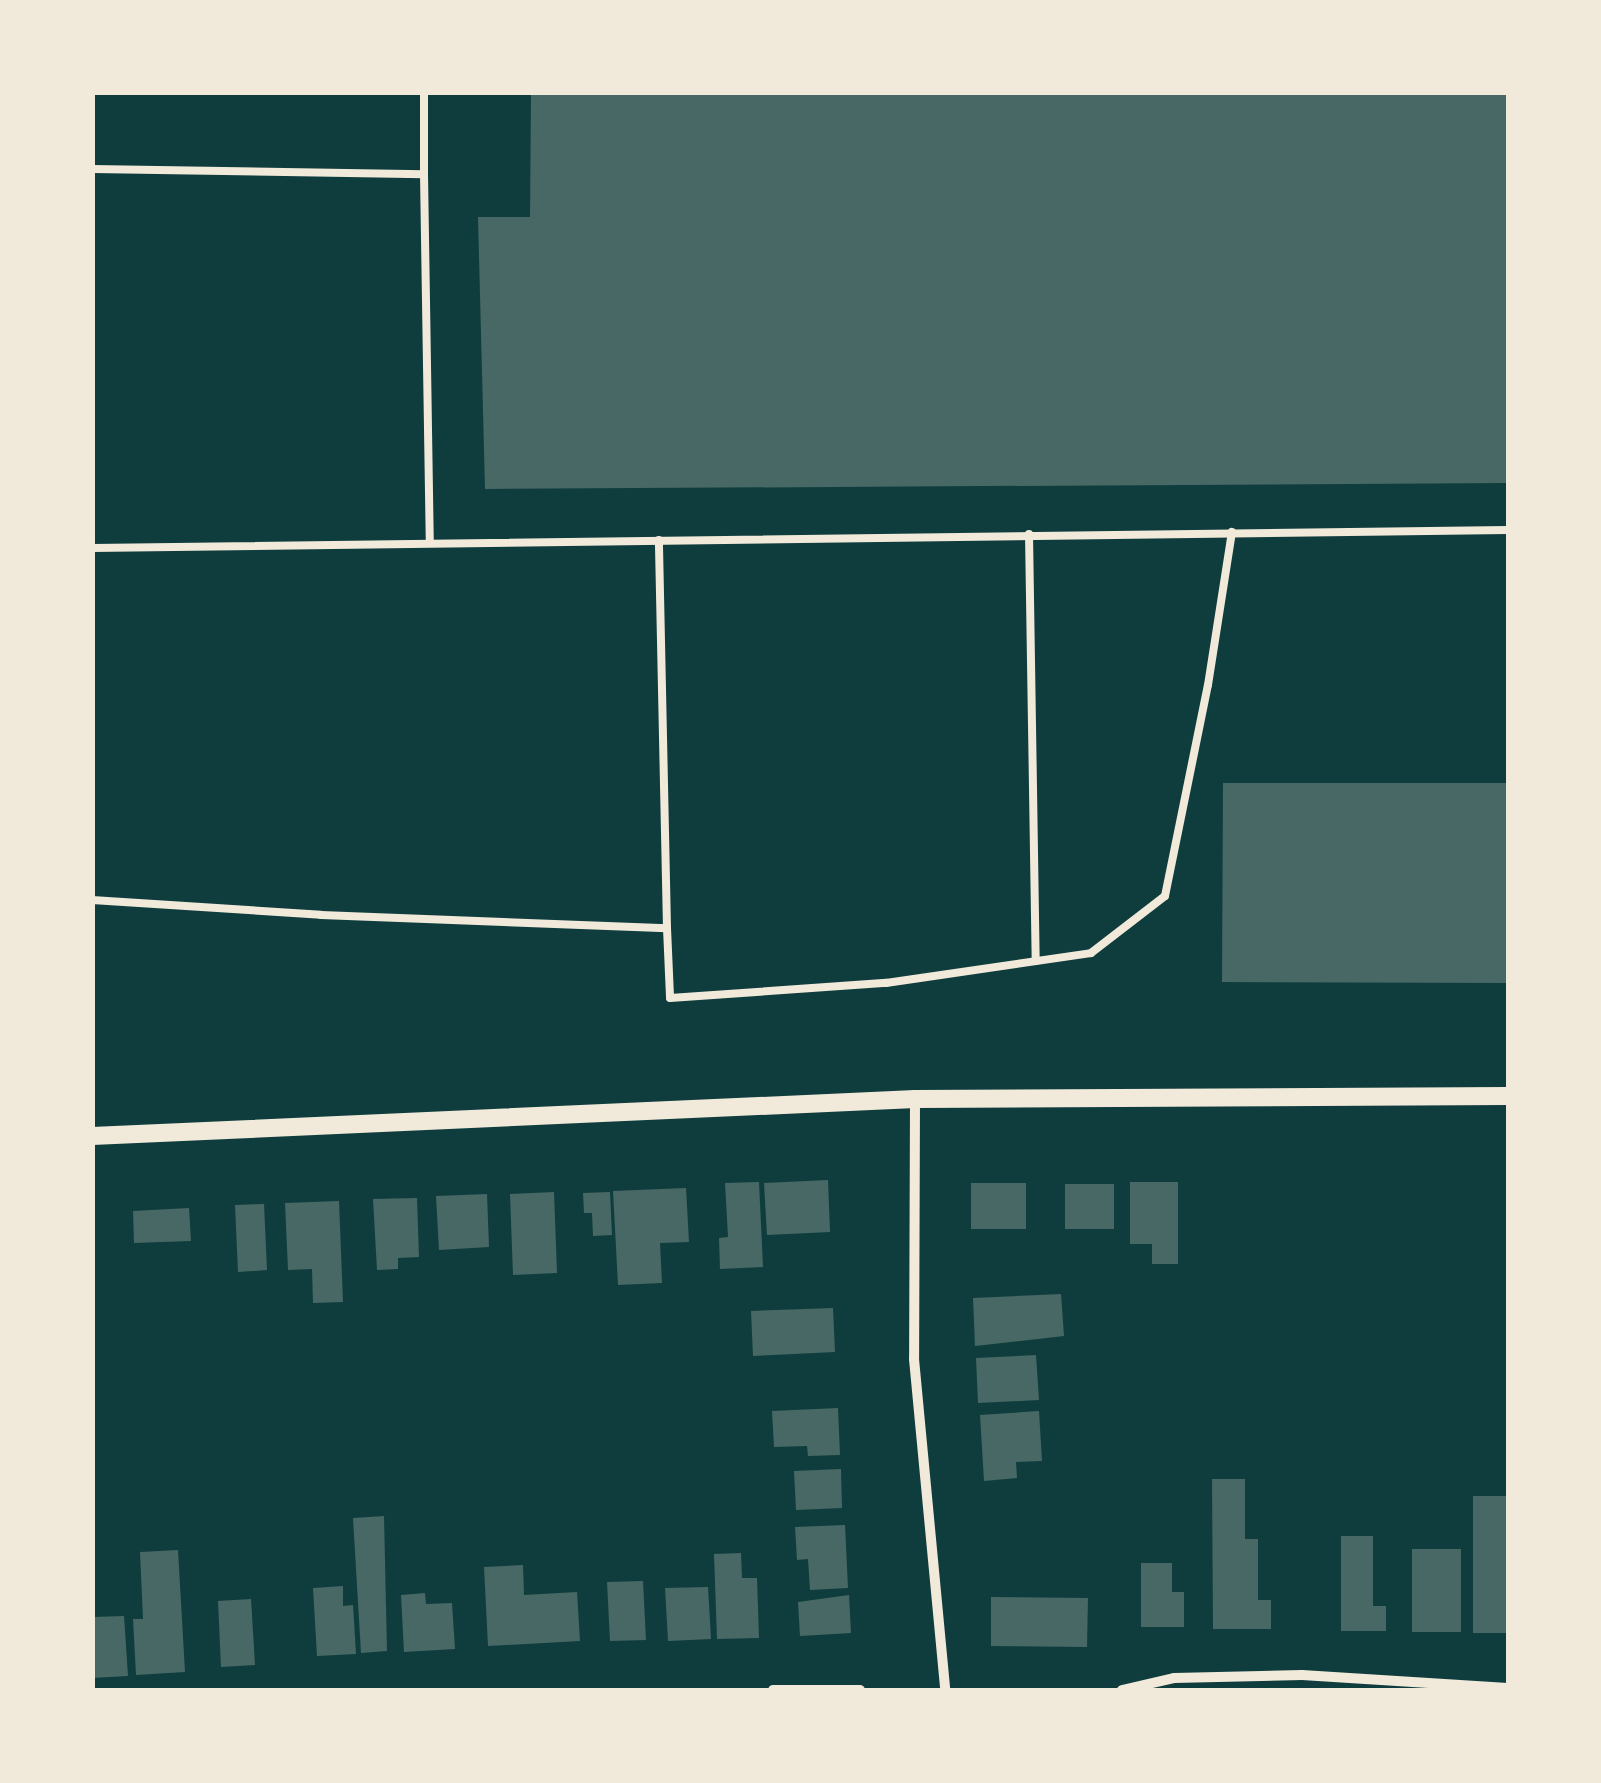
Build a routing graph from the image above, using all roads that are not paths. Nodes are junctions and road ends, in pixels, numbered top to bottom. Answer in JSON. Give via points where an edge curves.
{"nodes":[{"id":1,"x":424,"y":92,"type":"edge"},
{"id":2,"x":92,"y":168,"type":"edge"},
{"id":3,"x":424,"y":174,"type":"junction"},
{"id":4,"x":1508,"y":530,"type":"edge"},
{"id":5,"x":1232,"y":532,"type":"junction"},
{"id":6,"x":1029,"y":534,"type":"junction"},
{"id":7,"x":659,"y":540,"type":"junction"},
{"id":8,"x":430,"y":543,"type":"junction"},
{"id":9,"x":92,"y":548,"type":"edge"},
{"id":10,"x":92,"y":900,"type":"edge"},
{"id":11,"x":667,"y":928,"type":"junction"},
{"id":12,"x":1036,"y":961,"type":"junction"},
{"id":13,"x":1508,"y":1096,"type":"edge"},
{"id":14,"x":915,"y":1099,"type":"junction"},
{"id":15,"x":92,"y":1136,"type":"edge"},
{"id":16,"x":1508,"y":1688,"type":"edge"},
{"id":17,"x":773,"y":1690,"type":"edge"},
{"id":18,"x":860,"y":1690,"type":"edge"},
{"id":19,"x":945,"y":1690,"type":"edge"},
{"id":20,"x":1122,"y":1690,"type":"edge"}],
"edges":[{"from":1,"to":3,"type":"lane"},
{"from":2,"to":3,"type":"lane"},
{"from":3,"to":8,"type":"lane"},
{"from":4,"to":5,"type":"lane"},
{"from":5,"to":6,"type":"lane"},
{"from":5,"to":12,"type":"lane","via":[[1165,896],[1091,954]]},
{"from":6,"to":7,"type":"lane"},
{"from":6,"to":12,"type":"lane"},
{"from":7,"to":8,"type":"lane"},
{"from":7,"to":11,"type":"lane"},
{"from":8,"to":9,"type":"lane"},
{"from":10,"to":11,"type":"lane"},
{"from":11,"to":12,"type":"lane","via":[[670,998],[886,983]]},
{"from":13,"to":14,"type":"street"},
{"from":14,"to":15,"type":"street"},
{"from":14,"to":19,"type":"street","via":[[914,1359]]},
{"from":16,"to":20,"type":"street","via":[[1302,1675],[1174,1678]]},
{"from":17,"to":18,"type":"street"}]}
